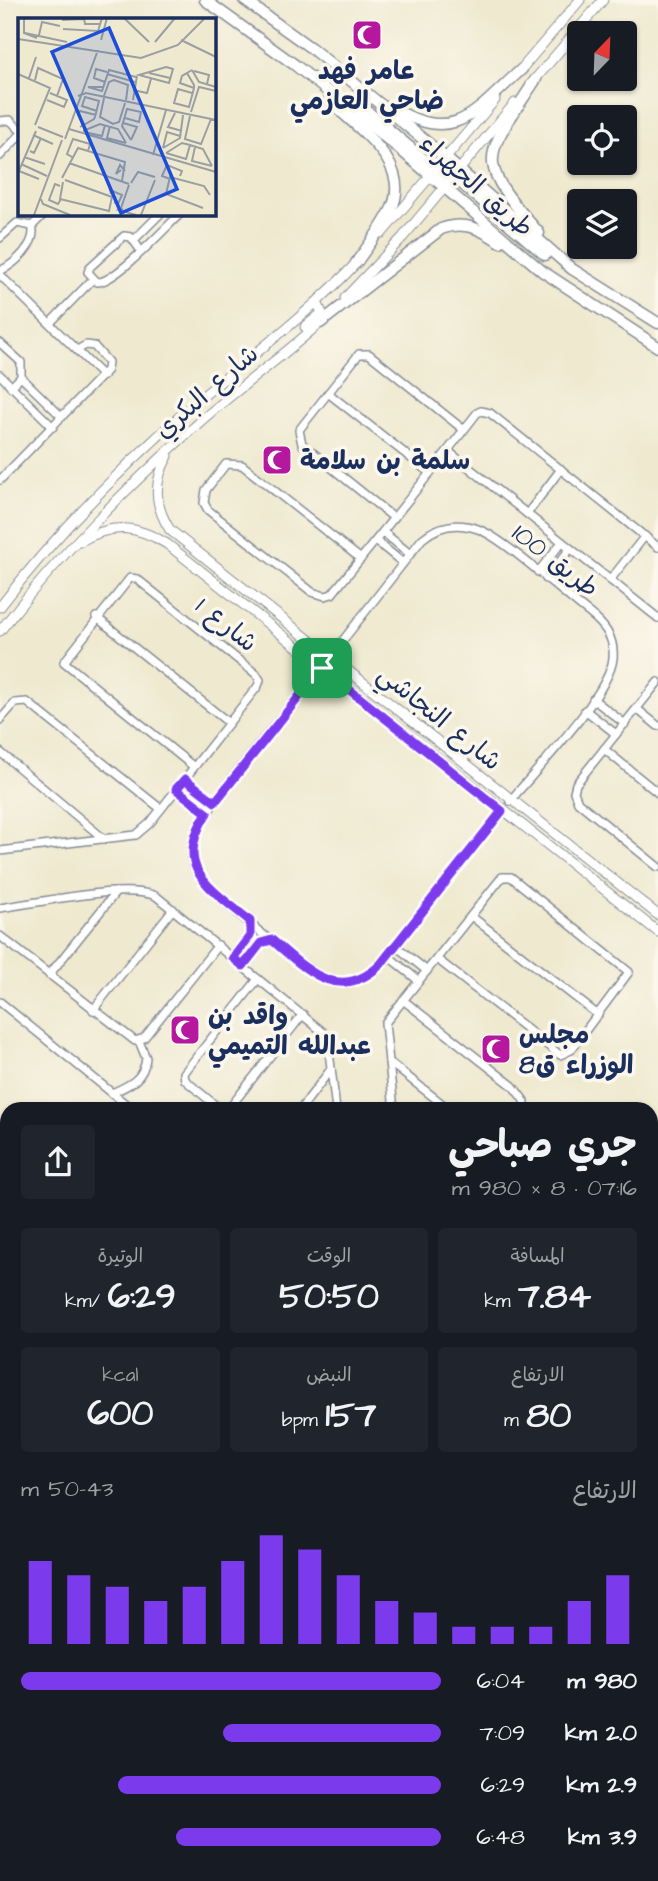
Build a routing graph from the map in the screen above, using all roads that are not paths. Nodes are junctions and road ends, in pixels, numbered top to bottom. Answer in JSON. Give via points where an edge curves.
{"nodes":[{"id":1,"x":205,"y":0,"type":"edge"},
{"id":2,"x":244,"y":0,"type":"edge"},
{"id":3,"x":580,"y":0,"type":"edge"},
{"id":4,"x":603,"y":0,"type":"edge"},
{"id":5,"x":295,"y":65,"type":"junction"},
{"id":6,"x":336,"y":68,"type":"junction"},
{"id":7,"x":522,"y":69,"type":"junction"},
{"id":8,"x":536,"y":79,"type":"junction"},
{"id":9,"x":0,"y":121,"type":"edge"},
{"id":10,"x":18,"y":124,"type":"edge"},
{"id":11,"x":18,"y":137,"type":"edge"},
{"id":12,"x":0,"y":156,"type":"edge"},
{"id":13,"x":444,"y":157,"type":"junction"},
{"id":14,"x":432,"y":171,"type":"junction"},
{"id":15,"x":456,"y":173,"type":"junction"},
{"id":16,"x":445,"y":186,"type":"junction"},
{"id":17,"x":43,"y":215,"type":"edge"},
{"id":18,"x":159,"y":215,"type":"edge"},
{"id":19,"x":179,"y":215,"type":"edge"},
{"id":20,"x":32,"y":226,"type":"junction"},
{"id":21,"x":0,"y":238,"type":"edge"},
{"id":22,"x":134,"y":240,"type":"junction"},
{"id":23,"x":141,"y":251,"type":"junction"},
{"id":24,"x":356,"y":263,"type":"junction"},
{"id":25,"x":572,"y":269,"type":"junction"},
{"id":26,"x":542,"y":271,"type":"junction"},
{"id":27,"x":0,"y":273,"type":"edge"},
{"id":28,"x":93,"y":279,"type":"junction"},
{"id":29,"x":317,"y":302,"type":"junction"},
{"id":30,"x":50,"y":323,"type":"junction"},
{"id":31,"x":320,"y":323,"type":"junction"},
{"id":32,"x":658,"y":323,"type":"edge"},
{"id":33,"x":294,"y":342,"type":"junction"},
{"id":34,"x":0,"y":343,"type":"edge"},
{"id":35,"x":658,"y":347,"type":"edge"},
{"id":36,"x":77,"y":350,"type":"junction"},
{"id":37,"x":0,"y":375,"type":"edge"},
{"id":38,"x":103,"y":376,"type":"junction"},
{"id":39,"x":21,"y":377,"type":"junction"},
{"id":40,"x":11,"y":387,"type":"junction"},
{"id":41,"x":328,"y":393,"type":"junction"},
{"id":42,"x":62,"y":417,"type":"junction"},
{"id":43,"x":52,"y":427,"type":"junction"},
{"id":44,"x":464,"y":430,"type":"junction"},
{"id":45,"x":175,"y":446,"type":"junction"},
{"id":46,"x":447,"y":451,"type":"junction"},
{"id":47,"x":561,"y":470,"type":"junction"},
{"id":48,"x":430,"y":473,"type":"junction"},
{"id":49,"x":1,"y":477,"type":"edge"},
{"id":50,"x":527,"y":514,"type":"junction"},
{"id":51,"x":394,"y":518,"type":"junction"},
{"id":52,"x":383,"y":532,"type":"junction"},
{"id":53,"x":645,"y":536,"type":"junction"},
{"id":54,"x":376,"y":541,"type":"junction"},
{"id":55,"x":562,"y":542,"type":"junction"},
{"id":56,"x":71,"y":546,"type":"junction"},
{"id":57,"x":658,"y":547,"type":"edge"},
{"id":58,"x":570,"y":549,"type":"junction"},
{"id":59,"x":410,"y":554,"type":"junction"},
{"id":60,"x":361,"y":559,"type":"junction"},
{"id":61,"x":403,"y":563,"type":"junction"},
{"id":62,"x":538,"y":572,"type":"junction"},
{"id":63,"x":546,"y":579,"type":"junction"},
{"id":64,"x":610,"y":580,"type":"junction"},
{"id":65,"x":241,"y":587,"type":"junction"},
{"id":66,"x":232,"y":596,"type":"junction"},
{"id":67,"x":0,"y":607,"type":"edge"},
{"id":68,"x":96,"y":617,"type":"junction"},
{"id":69,"x":658,"y":618,"type":"edge"},
{"id":70,"x":0,"y":631,"type":"edge"},
{"id":71,"x":330,"y":657,"type":"junction"},
{"id":72,"x":322,"y":668,"type":"junction"},
{"id":73,"x":658,"y":682,"type":"edge"},
{"id":74,"x":593,"y":699,"type":"junction"},
{"id":75,"x":637,"y":709,"type":"junction"},
{"id":76,"x":585,"y":710,"type":"junction"},
{"id":77,"x":0,"y":720,"type":"edge"},
{"id":78,"x":229,"y":723,"type":"junction"},
{"id":79,"x":625,"y":724,"type":"junction"},
{"id":80,"x":658,"y":726,"type":"edge"},
{"id":81,"x":617,"y":734,"type":"junction"},
{"id":82,"x":604,"y":750,"type":"junction"},
{"id":83,"x":0,"y":751,"type":"edge"},
{"id":84,"x":194,"y":767,"type":"junction"},
{"id":85,"x":185,"y":779,"type":"junction"},
{"id":86,"x":176,"y":789,"type":"junction"},
{"id":87,"x":658,"y":793,"type":"edge"},
{"id":88,"x":510,"y":801,"type":"junction"},
{"id":89,"x":215,"y":802,"type":"junction"},
{"id":90,"x":161,"y":809,"type":"junction"},
{"id":91,"x":502,"y":811,"type":"junction"},
{"id":92,"x":207,"y":813,"type":"junction"},
{"id":93,"x":104,"y":839,"type":"junction"},
{"id":94,"x":0,"y":851,"type":"edge"},
{"id":95,"x":590,"y":863,"type":"junction"},
{"id":96,"x":658,"y":867,"type":"edge"},
{"id":97,"x":583,"y":874,"type":"junction"},
{"id":98,"x":607,"y":876,"type":"junction"},
{"id":99,"x":598,"y":886,"type":"junction"},
{"id":100,"x":116,"y":892,"type":"junction"},
{"id":101,"x":0,"y":908,"type":"edge"},
{"id":102,"x":173,"y":909,"type":"junction"},
{"id":103,"x":658,"y":915,"type":"edge"},
{"id":104,"x":471,"y":916,"type":"junction"},
{"id":105,"x":250,"y":921,"type":"junction"},
{"id":106,"x":658,"y":932,"type":"edge"},
{"id":107,"x":0,"y":936,"type":"edge"},
{"id":108,"x":272,"y":940,"type":"junction"},
{"id":109,"x":218,"y":946,"type":"junction"},
{"id":110,"x":396,"y":946,"type":"junction"},
{"id":111,"x":388,"y":956,"type":"junction"},
{"id":112,"x":233,"y":958,"type":"junction"},
{"id":113,"x":437,"y":959,"type":"junction"},
{"id":114,"x":243,"y":966,"type":"junction"},
{"id":115,"x":427,"y":971,"type":"junction"},
{"id":116,"x":49,"y":975,"type":"junction"},
{"id":117,"x":258,"y":979,"type":"junction"},
{"id":118,"x":418,"y":981,"type":"junction"},
{"id":119,"x":403,"y":1000,"type":"junction"},
{"id":120,"x":0,"y":1002,"type":"edge"},
{"id":121,"x":93,"y":1010,"type":"junction"},
{"id":122,"x":303,"y":1014,"type":"junction"},
{"id":123,"x":598,"y":1015,"type":"junction"},
{"id":124,"x":139,"y":1041,"type":"junction"},
{"id":125,"x":389,"y":1062,"type":"junction"},
{"id":126,"x":331,"y":1069,"type":"junction"},
{"id":127,"x":112,"y":1093,"type":"junction"},
{"id":128,"x":123,"y":1102,"type":"edge"},
{"id":129,"x":211,"y":1102,"type":"edge"},
{"id":130,"x":234,"y":1102,"type":"edge"},
{"id":131,"x":306,"y":1102,"type":"edge"},
{"id":132,"x":335,"y":1102,"type":"edge"},
{"id":133,"x":393,"y":1102,"type":"edge"},
{"id":134,"x":440,"y":1102,"type":"edge"},
{"id":135,"x":525,"y":1102,"type":"edge"}],
"edges":[{"from":1,"to":5,"type":"highway"},
{"from":2,"to":6,"type":"highway","name":"طريق الجهراء"},
{"from":3,"to":7,"type":"main road","name":"شارع البكري"},
{"from":4,"to":8,"type":"main road","name":"شارع البكري"},
{"from":5,"to":14,"type":"highway","name":"طريق الجهراء","via":[[331,94],[366,110]]},
{"from":5,"to":24,"type":"highway","via":[[395,170],[398,186],[391,211]]},
{"from":6,"to":7,"type":"highway","via":[[409,118],[438,127],[468,116]]},
{"from":6,"to":13,"type":"highway","name":"طريق الجهراء"},
{"from":7,"to":13,"type":"main road","name":"شارع البكري"},
{"from":8,"to":15,"type":"main road","name":"شارع البكري"},
{"from":8,"to":25,"type":"highway","via":[[498,137],[492,152],[493,168],[501,190]]},
{"from":9,"to":10,"type":"street"},
{"from":11,"to":12,"type":"street"},
{"from":13,"to":14,"type":"main road","name":"شارع البكري"},
{"from":13,"to":15,"type":"highway","name":"طريق الجهراء"},
{"from":14,"to":15,"type":"highway"},
{"from":14,"to":16,"type":"highway","name":"طريق الجهراء"},
{"from":14,"to":24,"type":"main road","name":"شارع البكري"},
{"from":15,"to":16,"type":"main road","name":"شارع البكري"},
{"from":15,"to":25,"type":"highway","name":"طريق الجهراء","via":[[559,267]]},
{"from":16,"to":26,"type":"highway","name":"طريق الجهراء"},
{"from":16,"to":31,"type":"main road","name":"شارع البكري"},
{"from":17,"to":20,"type":"street"},
{"from":18,"to":22,"type":"street"},
{"from":19,"to":23,"type":"street"},
{"from":20,"to":21,"type":"street","via":[[17,223]]},
{"from":20,"to":27,"type":"street","via":[[30,244]]},
{"from":22,"to":23,"type":"street"},
{"from":22,"to":28,"type":"street","via":[[124,236],[90,267]]},
{"from":23,"to":28,"type":"street","via":[[103,283]]},
{"from":24,"to":29,"type":"main road","name":"شارع البكري"},
{"from":25,"to":32,"type":"highway"},
{"from":26,"to":31,"type":"highway","via":[[480,228],[451,225]]},
{"from":26,"to":35,"type":"highway","name":"طريق الجهراء"},
{"from":27,"to":30,"type":"street"},
{"from":28,"to":30,"type":"street"},
{"from":29,"to":33,"type":"main road","via":[[321,313]]},
{"from":29,"to":67,"type":"main road","name":"شارع البكري","via":[[194,404],[89,503]]},
{"from":30,"to":36,"type":"street"},
{"from":31,"to":33,"type":"main road","name":"شارع البكري"},
{"from":33,"to":45,"type":"main road","name":"شارع البكري"},
{"from":34,"to":39,"type":"street","via":[[21,362]]},
{"from":36,"to":38,"type":"street"},
{"from":36,"to":38,"type":"street","via":[[90,344],[106,358],[109,366]]},
{"from":37,"to":40,"type":"street"},
{"from":38,"to":42,"type":"street"},
{"from":39,"to":40,"type":"street"},
{"from":39,"to":42,"type":"street"},
{"from":40,"to":43,"type":"street"},
{"from":41,"to":44,"type":"street","via":[[359,354],[369,354]]},
{"from":41,"to":48,"type":"street"},
{"from":41,"to":51,"type":"street","via":[[299,430],[302,444]]},
{"from":42,"to":43,"type":"street"},
{"from":43,"to":49,"type":"street"},
{"from":44,"to":46,"type":"street"},
{"from":44,"to":47,"type":"street","via":[[477,413],[486,411]]},
{"from":45,"to":56,"type":"main road","name":"شارع البكري"},
{"from":45,"to":65,"type":"main road","name":"شارع النجاشي","via":[[158,481],[157,506],[162,518],[186,545]]},
{"from":46,"to":48,"type":"street"},
{"from":46,"to":50,"type":"street"},
{"from":47,"to":50,"type":"street"},
{"from":47,"to":53,"type":"street"},
{"from":48,"to":51,"type":"street"},
{"from":50,"to":55,"type":"street"},
{"from":51,"to":52,"type":"street"},
{"from":52,"to":54,"type":"street"},
{"from":52,"to":59,"type":"street"},
{"from":53,"to":57,"type":"street"},
{"from":53,"to":64,"type":"street"},
{"from":54,"to":60,"type":"street"},
{"from":54,"to":61,"type":"street"},
{"from":55,"to":58,"type":"street"},
{"from":55,"to":62,"type":"street"},
{"from":56,"to":66,"type":"main road","name":"شارع النجاشي","via":[[121,526],[147,531]]},
{"from":56,"to":70,"type":"main road","name":"شارع البكري"},
{"from":58,"to":63,"type":"street"},
{"from":58,"to":64,"type":"street"},
{"from":59,"to":61,"type":"street","name":"طريق 100"},
{"from":59,"to":62,"type":"street","name":"طريق 100","via":[[440,527],[469,527],[489,535]]},
{"from":60,"to":60,"type":"street","via":[[242,465],[226,464],[206,490],[208,510],[313,592],[332,594]]},
{"from":61,"to":71,"type":"street","name":"طريق 100"},
{"from":62,"to":63,"type":"street","name":"طريق 100"},
{"from":63,"to":74,"type":"street","name":"طريق 100","via":[[610,635],[613,659]]},
{"from":64,"to":69,"type":"street"},
{"from":65,"to":66,"type":"main road","via":[[232,589]]},
{"from":65,"to":71,"type":"main road","name":"شارع النجاشي"},
{"from":66,"to":72,"type":"main road","name":"شارع النجاشي"},
{"from":68,"to":78,"type":"street"},
{"from":68,"to":78,"type":"street","name":"شارع 1","via":[[124,581],[137,579],[259,677],[258,686]]},
{"from":68,"to":84,"type":"street","name":"شارع 1","via":[[64,662]]},
{"from":71,"to":88,"type":"main road","name":"شارع النجاشي"},
{"from":72,"to":89,"type":"street"},
{"from":72,"to":91,"type":"main road","name":"شارع النجاشي"},
{"from":73,"to":75,"type":"street"},
{"from":74,"to":76,"type":"street","name":"طريق 100"},
{"from":74,"to":79,"type":"street"},
{"from":75,"to":79,"type":"street"},
{"from":75,"to":80,"type":"street"},
{"from":76,"to":81,"type":"street"},
{"from":76,"to":88,"type":"street","name":"طريق 100"},
{"from":77,"to":90,"type":"street","via":[[15,703],[27,702]]},
{"from":78,"to":84,"type":"street","name":"شارع 1"},
{"from":79,"to":81,"type":"street"},
{"from":81,"to":82,"type":"street"},
{"from":82,"to":87,"type":"street"},
{"from":82,"to":96,"type":"street","via":[[576,784],[574,796]]},
{"from":83,"to":93,"type":"street"},
{"from":84,"to":85,"type":"street"},
{"from":85,"to":86,"type":"street"},
{"from":85,"to":89,"type":"street"},
{"from":86,"to":90,"type":"street"},
{"from":86,"to":92,"type":"street"},
{"from":88,"to":95,"type":"main road","name":"شارع النجاشي"},
{"from":89,"to":92,"type":"street"},
{"from":90,"to":93,"type":"street","via":[[136,835]]},
{"from":91,"to":97,"type":"main road","name":"شارع النجاشي"},
{"from":91,"to":110,"type":"street"},
{"from":92,"to":105,"type":"street","via":[[194,835],[195,869]]},
{"from":93,"to":94,"type":"street"},
{"from":95,"to":97,"type":"main road","via":[[590,872]]},
{"from":95,"to":98,"type":"main road","name":"شارع النجاشي"},
{"from":97,"to":99,"type":"main road","name":"شارع النجاشي"},
{"from":98,"to":99,"type":"main road"},
{"from":98,"to":103,"type":"main road","name":"شارع النجاشي"},
{"from":99,"to":106,"type":"main road","name":"شارع النجاشي"},
{"from":100,"to":101,"type":"street"},
{"from":100,"to":102,"type":"street","via":[[149,893]]},
{"from":100,"to":116,"type":"street"},
{"from":102,"to":109,"type":"street"},
{"from":102,"to":121,"type":"street"},
{"from":104,"to":113,"type":"street"},
{"from":104,"to":123,"type":"street"},
{"from":104,"to":123,"type":"street","via":[[502,877],[511,877],[629,972]]},
{"from":105,"to":108,"type":"street"},
{"from":105,"to":112,"type":"street","via":[[250,936]]},
{"from":107,"to":116,"type":"street"},
{"from":108,"to":111,"type":"street","via":[[326,981],[340,983],[362,979]]},
{"from":108,"to":114,"type":"street","via":[[261,943]]},
{"from":109,"to":112,"type":"street"},
{"from":109,"to":124,"type":"street"},
{"from":110,"to":111,"type":"street"},
{"from":110,"to":115,"type":"street"},
{"from":111,"to":118,"type":"street"},
{"from":112,"to":114,"type":"street"},
{"from":113,"to":115,"type":"street"},
{"from":113,"to":123,"type":"street","via":[[560,1055],[568,1054]]},
{"from":114,"to":117,"type":"street"},
{"from":115,"to":118,"type":"street"},
{"from":116,"to":121,"type":"street"},
{"from":117,"to":122,"type":"street"},
{"from":117,"to":129,"type":"street","via":[[184,1073],[185,1080]]},
{"from":118,"to":119,"type":"street"},
{"from":119,"to":125,"type":"street","via":[[385,1023]]},
{"from":119,"to":135,"type":"street","via":[[513,1086]]},
{"from":120,"to":127,"type":"street"},
{"from":121,"to":124,"type":"street","via":[[125,1036]]},
{"from":122,"to":126,"type":"street","via":[[324,1032]]},
{"from":122,"to":130,"type":"street"},
{"from":124,"to":127,"type":"street","via":[[146,1058],[141,1075]]},
{"from":125,"to":133,"type":"street"},
{"from":125,"to":134,"type":"street"},
{"from":126,"to":131,"type":"street"},
{"from":126,"to":132,"type":"street"},
{"from":127,"to":128,"type":"street"}]}
